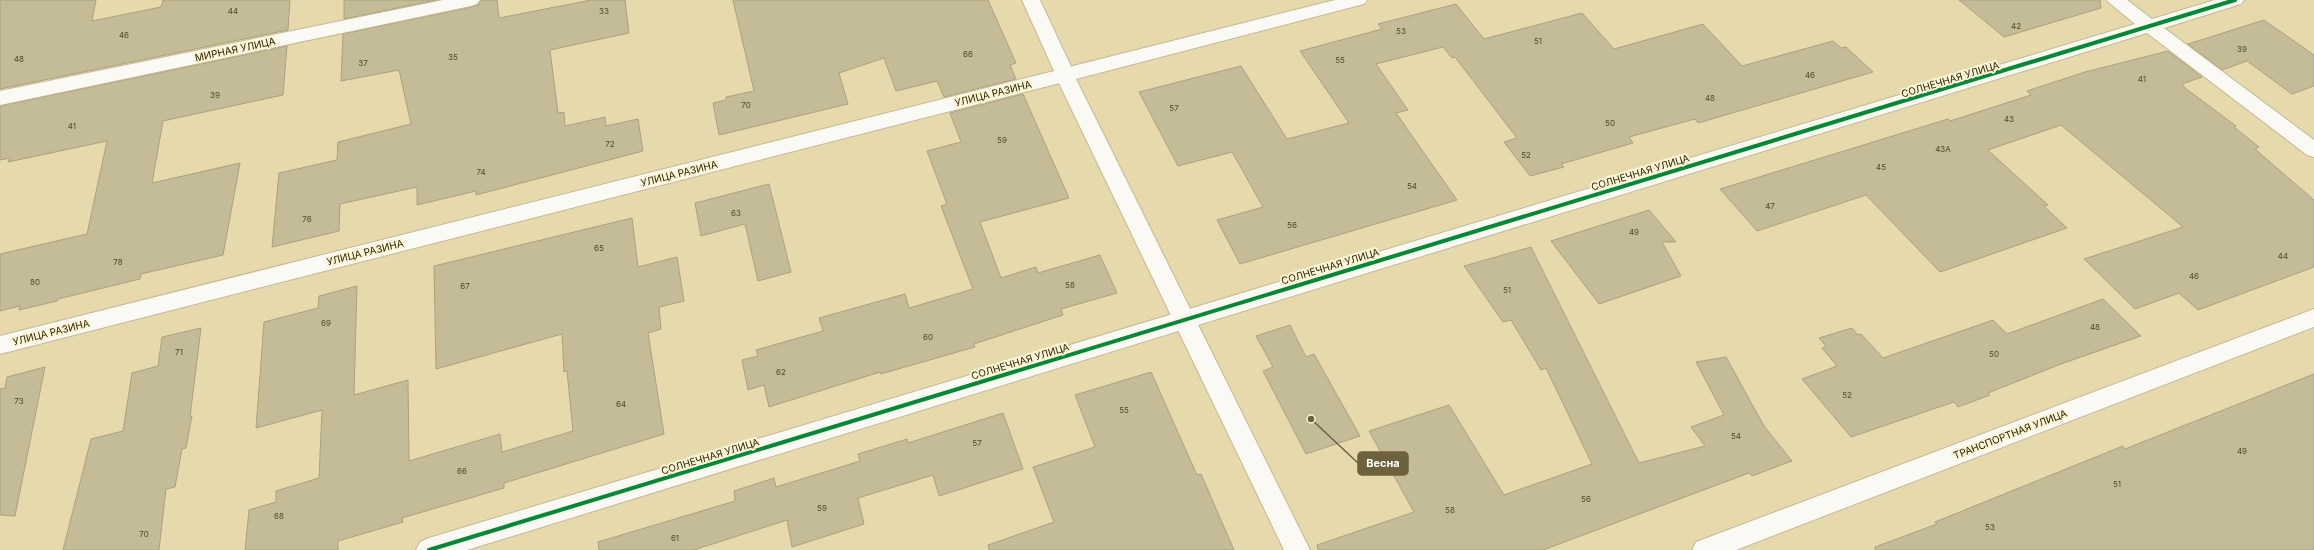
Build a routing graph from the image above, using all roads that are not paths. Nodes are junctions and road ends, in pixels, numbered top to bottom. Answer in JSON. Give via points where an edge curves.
{"nodes":[{"id":1,"x":471,"y":0,"type":"edge"},
{"id":2,"x":1031,"y":0,"type":"edge"},
{"id":3,"x":1358,"y":0,"type":"edge"},
{"id":4,"x":2115,"y":0,"type":"edge"},
{"id":5,"x":2235,"y":0,"type":"edge"},
{"id":6,"x":2150,"y":26,"type":"junction"},
{"id":7,"x":1066,"y":75,"type":"junction"},
{"id":8,"x":0,"y":98,"type":"edge"},
{"id":9,"x":2314,"y":150,"type":"edge"},
{"id":10,"x":2314,"y":318,"type":"edge"},
{"id":11,"x":1184,"y":319,"type":"junction"},
{"id":12,"x":0,"y":345,"type":"edge"},
{"id":13,"x":429,"y":550,"type":"edge"},
{"id":14,"x":1297,"y":550,"type":"edge"},
{"id":15,"x":1705,"y":550,"type":"edge"}],
"edges":[{"from":1,"to":8,"type":"street","name":"МИРНАЯ УЛИЦА"},
{"from":2,"to":7,"type":"street"},
{"from":3,"to":7,"type":"street","name":"УЛИЦА РАЗИНА"},
{"from":4,"to":6,"type":"street"},
{"from":5,"to":6,"type":"street","name":"СОЛНЕЧНАЯ УЛИЦА"},
{"from":6,"to":9,"type":"street"},
{"from":6,"to":11,"type":"street","name":"СОЛНЕЧНАЯ УЛИЦА"},
{"from":7,"to":11,"type":"street"},
{"from":7,"to":12,"type":"street","name":"УЛИЦА РАЗИНА"},
{"from":10,"to":15,"type":"street","name":"ТРАНСПОРТНАЯ УЛИЦА"},
{"from":11,"to":13,"type":"street","name":"СОЛНЕЧНАЯ УЛИЦА"},
{"from":11,"to":14,"type":"street"}]}
